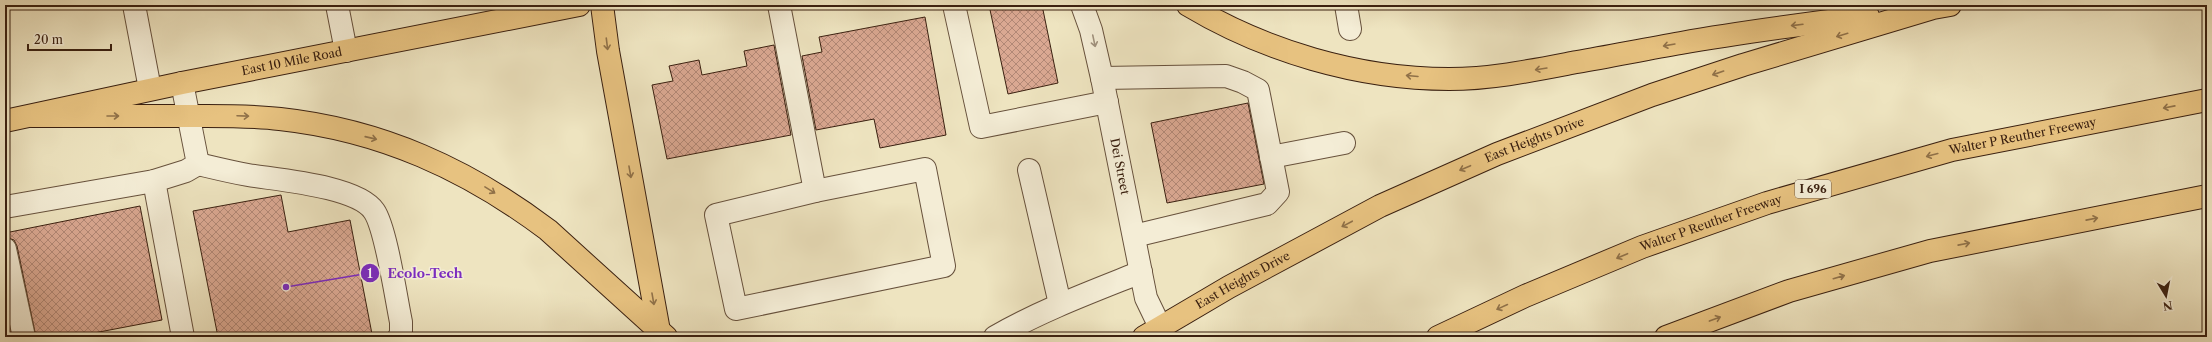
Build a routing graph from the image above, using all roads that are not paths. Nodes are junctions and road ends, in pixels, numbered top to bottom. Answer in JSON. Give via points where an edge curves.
{"nodes":[{"id":1,"x":134,"y":5,"type":"edge"},
{"id":2,"x":337,"y":5,"type":"edge"},
{"id":3,"x":579,"y":5,"type":"edge"},
{"id":4,"x":602,"y":5,"type":"edge"},
{"id":5,"x":779,"y":5,"type":"edge"},
{"id":6,"x":954,"y":5,"type":"edge"},
{"id":7,"x":1082,"y":5,"type":"edge"},
{"id":8,"x":1188,"y":5,"type":"edge"},
{"id":9,"x":1346,"y":5,"type":"edge"},
{"id":10,"x":1941,"y":7,"type":"edge"},
{"id":11,"x":548,"y":8,"type":"edge"},
{"id":12,"x":1350,"y":29,"type":"dead end"},
{"id":13,"x":346,"y":50,"type":"junction"},
{"id":14,"x":1102,"y":78,"type":"junction"},
{"id":15,"x":182,"y":83,"type":"junction"},
{"id":16,"x":150,"y":89,"type":"junction"},
{"id":17,"x":2207,"y":100,"type":"edge"},
{"id":18,"x":1107,"y":102,"type":"junction"},
{"id":19,"x":32,"y":116,"type":"junction"},
{"id":20,"x":188,"y":116,"type":"junction"},
{"id":21,"x":5,"y":121,"type":"edge"},
{"id":22,"x":1344,"y":143,"type":"dead end"},
{"id":23,"x":1271,"y":157,"type":"junction"},
{"id":24,"x":198,"y":164,"type":"junction"},
{"id":25,"x":1028,"y":170,"type":"dead end"},
{"id":26,"x":154,"y":181,"type":"junction"},
{"id":27,"x":816,"y":191,"type":"junction"},
{"id":28,"x":2207,"y":196,"type":"edge"},
{"id":29,"x":5,"y":207,"type":"edge"},
{"id":30,"x":1134,"y":236,"type":"junction"},
{"id":31,"x":5,"y":249,"type":"edge"},
{"id":32,"x":1141,"y":272,"type":"junction"},
{"id":33,"x":1060,"y":304,"type":"junction"},
{"id":34,"x":1152,"y":332,"type":"edge"},
{"id":35,"x":663,"y":334,"type":"edge"},
{"id":36,"x":24,"y":337,"type":"edge"},
{"id":37,"x":183,"y":337,"type":"edge"},
{"id":38,"x":399,"y":337,"type":"edge"},
{"id":39,"x":995,"y":337,"type":"edge"},
{"id":40,"x":1438,"y":337,"type":"edge"},
{"id":41,"x":1666,"y":337,"type":"edge"}],
"edges":[{"from":1,"to":16,"type":"street"},
{"from":2,"to":13,"type":"street"},
{"from":3,"to":11,"type":"main road","name":"East 10 Mile Road"},
{"from":4,"to":35,"type":"main road","one_way":true,"via":[[608,51]]},
{"from":5,"to":27,"type":"street"},
{"from":6,"to":18,"type":"street","via":[[981,127]]},
{"from":7,"to":14,"type":"street","name":"Dei Street","one_way":true,"via":[[1091,30]]},
{"from":10,"to":8,"type":"main road","one_way":true,"via":[[1739,32],[1542,69],[1448,79],[1354,68],[1300,55],[1243,33]]},
{"from":9,"to":12,"type":"street"},
{"from":10,"to":34,"type":"main road","name":"East Heights Drive","one_way":true,"via":[[1743,65],[1624,105],[1497,154],[1380,206]]},
{"from":11,"to":13,"type":"main road","name":"East 10 Mile Road"},
{"from":13,"to":15,"type":"main road","name":"East 10 Mile Road"},
{"from":14,"to":18,"type":"street","name":"Dei Street"},
{"from":14,"to":23,"type":"street","via":[[1226,76],[1243,82],[1258,90]]},
{"from":15,"to":16,"type":"main road","name":"East 10 Mile Road"},
{"from":15,"to":20,"type":"street"},
{"from":16,"to":19,"type":"main road","name":"East 10 Mile Road"},
{"from":17,"to":40,"type":"main road","name":"Walter P Reuther Freeway","number":"I 696","one_way":true,"via":[[1952,150],[1767,203],[1642,247],[1525,296]]},
{"from":18,"to":30,"type":"street","name":"Dei Street"},
{"from":19,"to":20,"type":"main road","one_way":true},
{"from":19,"to":21,"type":"main road","name":"East 10 Mile Road"},
{"from":20,"to":24,"type":"street"},
{"from":20,"to":35,"type":"main road","one_way":true,"via":[[258,116],[313,124],[377,139],[437,162],[484,186],[548,230]]},
{"from":22,"to":23,"type":"street"},
{"from":23,"to":30,"type":"street","via":[[1278,192],[1267,204]]},
{"from":24,"to":26,"type":"street","via":[[186,171]]},
{"from":24,"to":38,"type":"street","via":[[328,189],[366,201],[375,211],[381,229],[401,322]]},
{"from":25,"to":33,"type":"street"},
{"from":26,"to":29,"type":"street"},
{"from":26,"to":37,"type":"street"},
{"from":27,"to":27,"type":"street","via":[[716,215],[736,309],[944,266],[925,169]]},
{"from":41,"to":28,"type":"main road","one_way":true,"via":[[1789,292],[1930,251]]},
{"from":30,"to":32,"type":"street","name":"Dei Street"},
{"from":31,"to":36,"type":"street"},
{"from":32,"to":33,"type":"street"},
{"from":32,"to":34,"type":"street","name":"Dei Street"},
{"from":33,"to":39,"type":"street"}]}
